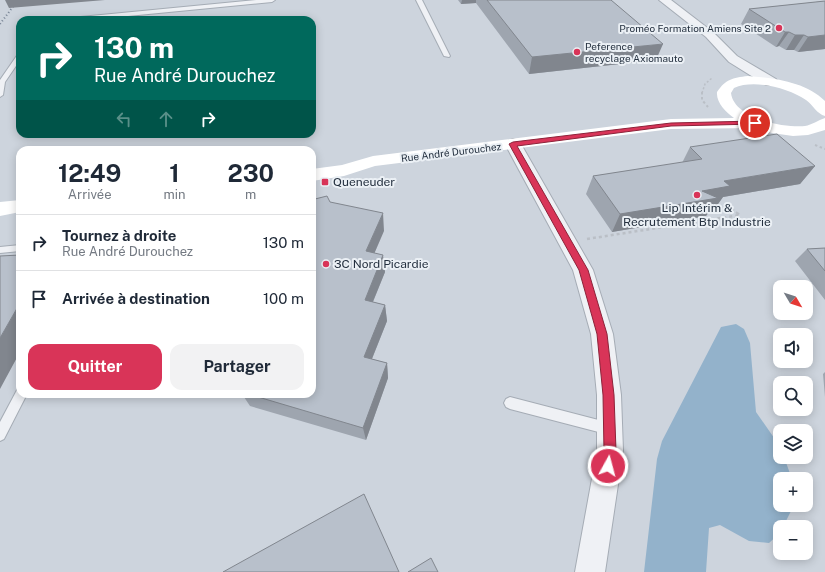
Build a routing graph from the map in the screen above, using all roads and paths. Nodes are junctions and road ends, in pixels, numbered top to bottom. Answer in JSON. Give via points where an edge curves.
{"nodes":[{"id":1,"x":272,"y":0,"type":"edge"},
{"id":2,"x":419,"y":0,"type":"edge"},
{"id":3,"x":664,"y":0,"type":"edge"},
{"id":4,"x":110,"y":16,"type":"edge"},
{"id":5,"x":447,"y":56,"type":"dead end"},
{"id":6,"x":733,"y":60,"type":"junction"},
{"id":7,"x":16,"y":61,"type":"edge"},
{"id":8,"x":738,"y":82,"type":"junction"},
{"id":9,"x":771,"y":82,"type":"junction"},
{"id":10,"x":802,"y":92,"type":"junction"},
{"id":11,"x":0,"y":95,"type":"edge"},
{"id":12,"x":825,"y":95,"type":"edge"},
{"id":13,"x":724,"y":99,"type":"junction"},
{"id":14,"x":825,"y":111,"type":"edge"},
{"id":15,"x":755,"y":123,"type":"junction"},
{"id":16,"x":825,"y":123,"type":"edge"},
{"id":17,"x":671,"y":124,"type":"junction"},
{"id":18,"x":788,"y":131,"type":"junction"},
{"id":19,"x":818,"y":142,"type":"dead end"},
{"id":20,"x":513,"y":144,"type":"junction"},
{"id":21,"x":373,"y":161,"type":"junction"},
{"id":22,"x":316,"y":163,"type":"edge"},
{"id":23,"x":316,"y":174,"type":"edge"},
{"id":24,"x":16,"y":206,"type":"edge"},
{"id":25,"x":0,"y":208,"type":"edge"},
{"id":26,"x":732,"y":209,"type":"dead end"},
{"id":27,"x":567,"y":242,"type":"junction"},
{"id":28,"x":16,"y":248,"type":"edge"},
{"id":29,"x":0,"y":250,"type":"edge"},
{"id":30,"x":18,"y":398,"type":"edge"},
{"id":31,"x":510,"y":403,"type":"dead end"},
{"id":32,"x":610,"y":429,"type":"junction"},
{"id":33,"x":0,"y":436,"type":"edge"},
{"id":34,"x":590,"y":572,"type":"edge"}],
"edges":[{"from":1,"to":4,"type":"lane"},
{"from":2,"to":5,"type":"lane"},
{"from":3,"to":6,"type":"street","via":[[710,35]]},
{"from":6,"to":8,"type":"street","via":[[739,72]]},
{"from":6,"to":9,"type":"street"},
{"from":7,"to":11,"type":"lane","via":[[2,82]]},
{"from":8,"to":9,"type":"main road"},
{"from":8,"to":13,"type":"main road","name":"Rue André Durouchez","via":[[724,92]]},
{"from":9,"to":10,"type":"main road"},
{"from":10,"to":12,"type":"main road"},
{"from":10,"to":14,"type":"main road"},
{"from":13,"to":15,"type":"main road","via":[[740,116]]},
{"from":13,"to":17,"type":"main road","name":"Rue André Durouchez","via":[[713,110]]},
{"from":15,"to":17,"type":"main road","name":"Rue André Durouchez"},
{"from":15,"to":18,"type":"main road"},
{"from":16,"to":18,"type":"main road","via":[[817,129]]},
{"from":17,"to":20,"type":"main road","name":"Rue André Durouchez"},
{"from":18,"to":19,"type":"main road"},
{"from":20,"to":21,"type":"main road","name":"Rue André Durouchez"},
{"from":20,"to":27,"type":"street"},
{"from":21,"to":22,"type":"main road","name":"Rue André Durouchez"},
{"from":21,"to":23,"type":"main road","name":"Rue André Durouchez","via":[[344,170]]},
{"from":24,"to":25,"type":"main road"},
{"from":26,"to":27,"type":"path","via":[[740,215]]},
{"from":27,"to":32,"type":"street","via":[[583,270],[602,334]]},
{"from":28,"to":29,"type":"lane"},
{"from":30,"to":33,"type":"lane"},
{"from":31,"to":32,"type":"lane"},
{"from":32,"to":34,"type":"street","via":[[610,451]]}]}
